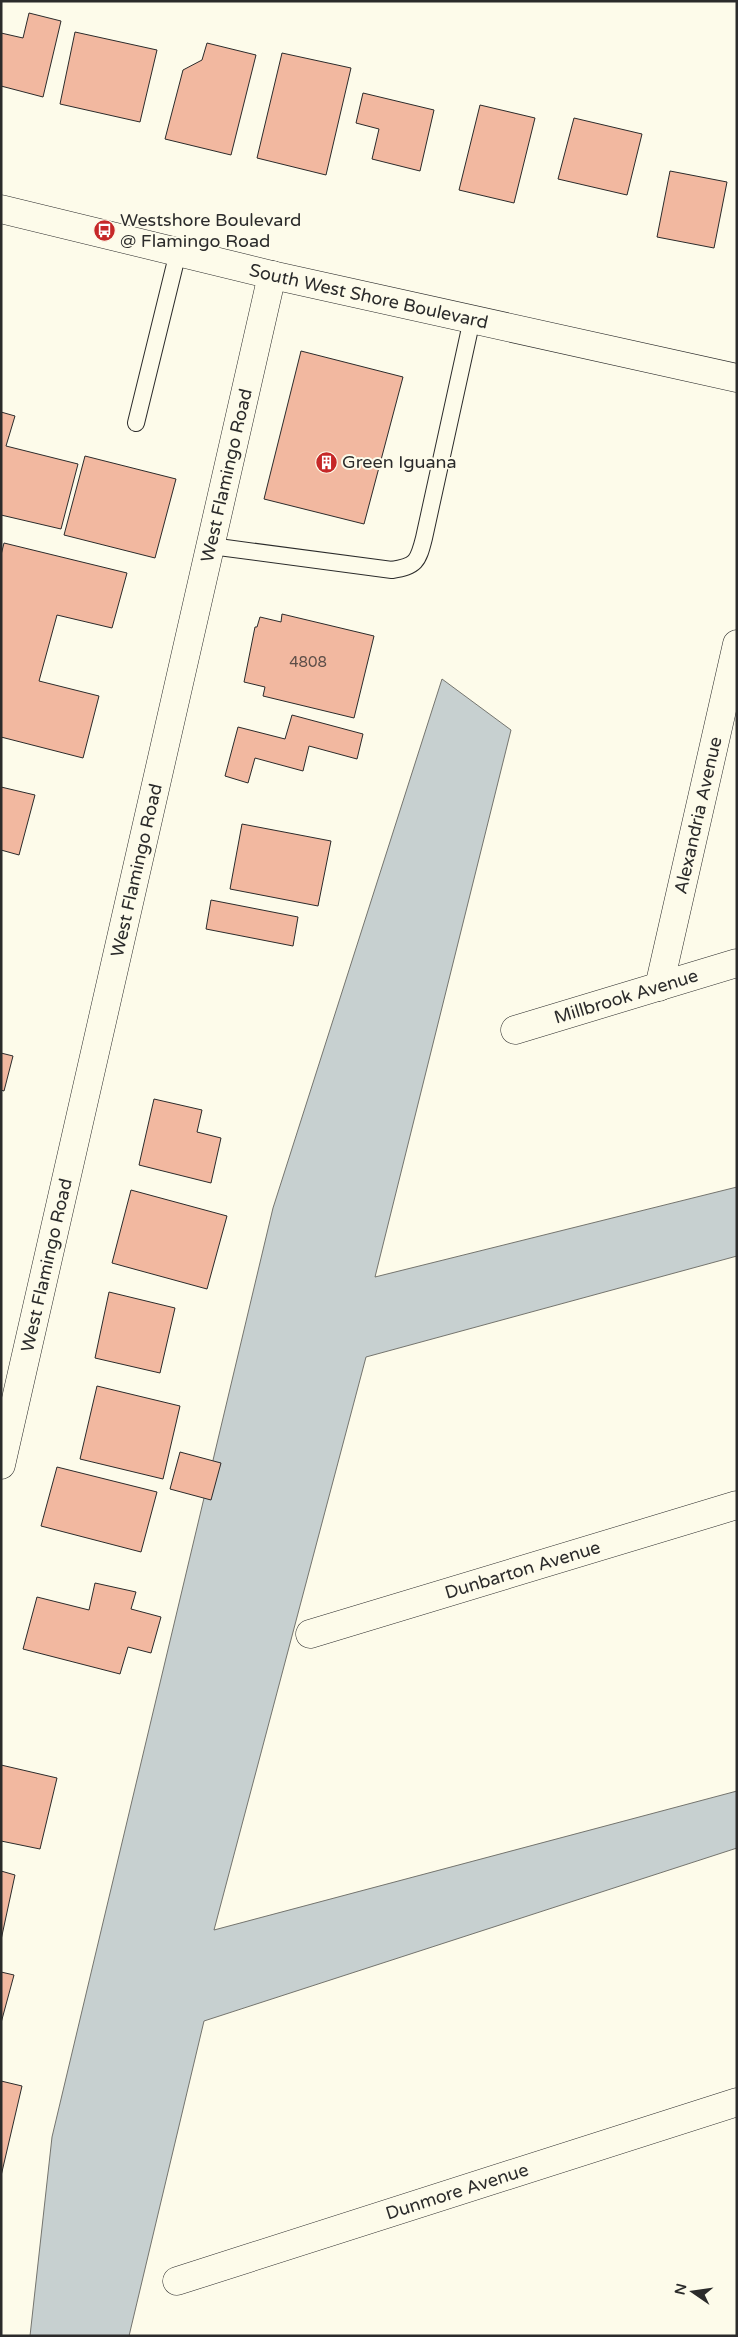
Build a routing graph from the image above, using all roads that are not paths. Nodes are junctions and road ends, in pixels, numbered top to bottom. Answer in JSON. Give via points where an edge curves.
{"nodes":[{"id":1,"x":1,"y":209,"type":"edge"},
{"id":2,"x":178,"y":252,"type":"junction"},
{"id":3,"x":272,"y":275,"type":"junction"},
{"id":4,"x":472,"y":319,"type":"junction"},
{"id":5,"x":737,"y":378,"type":"edge"},
{"id":6,"x":136,"y":423,"type":"dead end"},
{"id":7,"x":210,"y":546,"type":"junction"},
{"id":8,"x":737,"y":644,"type":"edge"},
{"id":9,"x":737,"y":963,"type":"edge"},
{"id":10,"x":659,"y":987,"type":"junction"},
{"id":11,"x":515,"y":1030,"type":"dead end"},
{"id":12,"x":1,"y":1465,"type":"edge"},
{"id":13,"x":737,"y":1505,"type":"edge"},
{"id":14,"x":310,"y":1634,"type":"dead end"},
{"id":15,"x":737,"y":2102,"type":"edge"},
{"id":16,"x":177,"y":2281,"type":"dead end"}],
"edges":[{"from":1,"to":2,"type":"street","name":"South West Shore Boulevard"},
{"from":2,"to":3,"type":"street","name":"South West Shore Boulevard"},
{"from":2,"to":6,"type":"lane"},
{"from":3,"to":4,"type":"street","name":"South West Shore Boulevard"},
{"from":3,"to":7,"type":"street","name":"West Flamingo Road"},
{"from":4,"to":5,"type":"street","name":"South West Shore Boulevard"},
{"from":4,"to":7,"type":"lane","via":[[424,538],[419,557],[412,566],[392,570]]},
{"from":7,"to":12,"type":"street","name":"West Flamingo Road"},
{"from":8,"to":10,"type":"street","name":"Alexandria Avenue"},
{"from":9,"to":10,"type":"street","name":"Millbrook Avenue"},
{"from":10,"to":11,"type":"street","name":"Millbrook Avenue"},
{"from":13,"to":14,"type":"street","name":"Dunbarton Avenue"},
{"from":15,"to":16,"type":"street","name":"Dunmore Avenue"}]}
